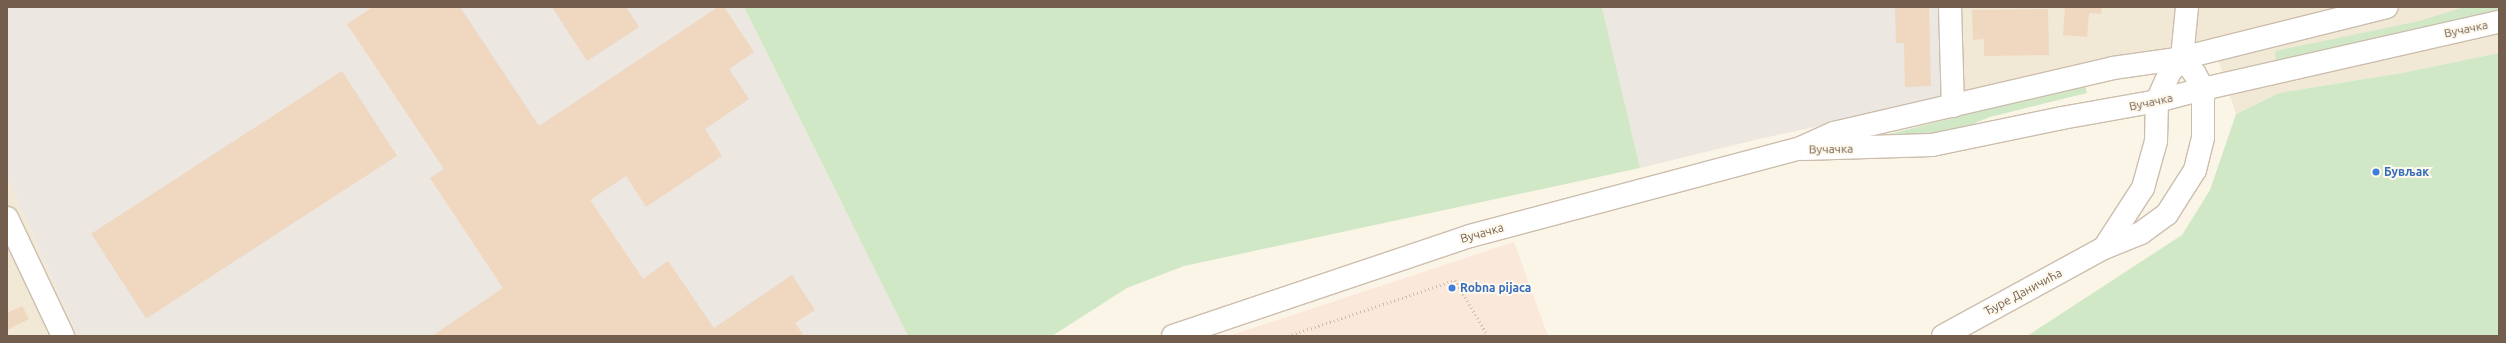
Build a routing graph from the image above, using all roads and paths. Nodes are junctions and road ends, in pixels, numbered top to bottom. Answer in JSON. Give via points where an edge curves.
{"nodes":[{"id":1,"x":1950,"y":7,"type":"edge"},
{"id":2,"x":2187,"y":7,"type":"edge"},
{"id":3,"x":2387,"y":7,"type":"edge"},
{"id":4,"x":2499,"y":22,"type":"edge"},
{"id":5,"x":2182,"y":58,"type":"junction"},
{"id":6,"x":2203,"y":89,"type":"junction"},
{"id":7,"x":2158,"y":101,"type":"junction"},
{"id":8,"x":1954,"y":106,"type":"junction"},
{"id":9,"x":1798,"y":149,"type":"junction"},
{"id":10,"x":7,"y":218,"type":"edge"},
{"id":11,"x":2104,"y":248,"type":"junction"},
{"id":12,"x":63,"y":336,"type":"edge"},
{"id":13,"x":1173,"y":336,"type":"edge"},
{"id":14,"x":1288,"y":336,"type":"edge"},
{"id":15,"x":1488,"y":336,"type":"edge"},
{"id":16,"x":1943,"y":336,"type":"edge"}],
"edges":[{"from":1,"to":8,"type":"street"},
{"from":2,"to":5,"type":"street"},
{"from":3,"to":5,"type":"street","name":"Вучачка"},
{"from":4,"to":6,"type":"street","name":"Вучачка"},
{"from":5,"to":6,"type":"street"},
{"from":5,"to":7,"type":"street","name":"Ђуре Даничића","via":[[2170,72]]},
{"from":5,"to":8,"type":"street","name":"Вучачка","via":[[2113,68]]},
{"from":6,"to":7,"type":"street","name":"Вучачка"},
{"from":6,"to":11,"type":"street","name":"Ђуре Даничића","via":[[2203,137],[2195,170],[2179,197],[2167,214],[2141,233]]},
{"from":7,"to":9,"type":"street","name":"Вучачка","via":[[1932,145],[1834,150]]},
{"from":7,"to":11,"type":"street","name":"Ђуре Даничића","via":[[2156,141],[2143,188]]},
{"from":8,"to":9,"type":"street","name":"Вучачка","via":[[1834,133]]},
{"from":9,"to":13,"type":"street","name":"Вучачка","via":[[1470,236]]},
{"from":10,"to":12,"type":"street"},
{"from":11,"to":16,"type":"street","name":"Ђуре Даничића"},
{"from":14,"to":15,"type":"path","via":[[1455,280]]}]}
